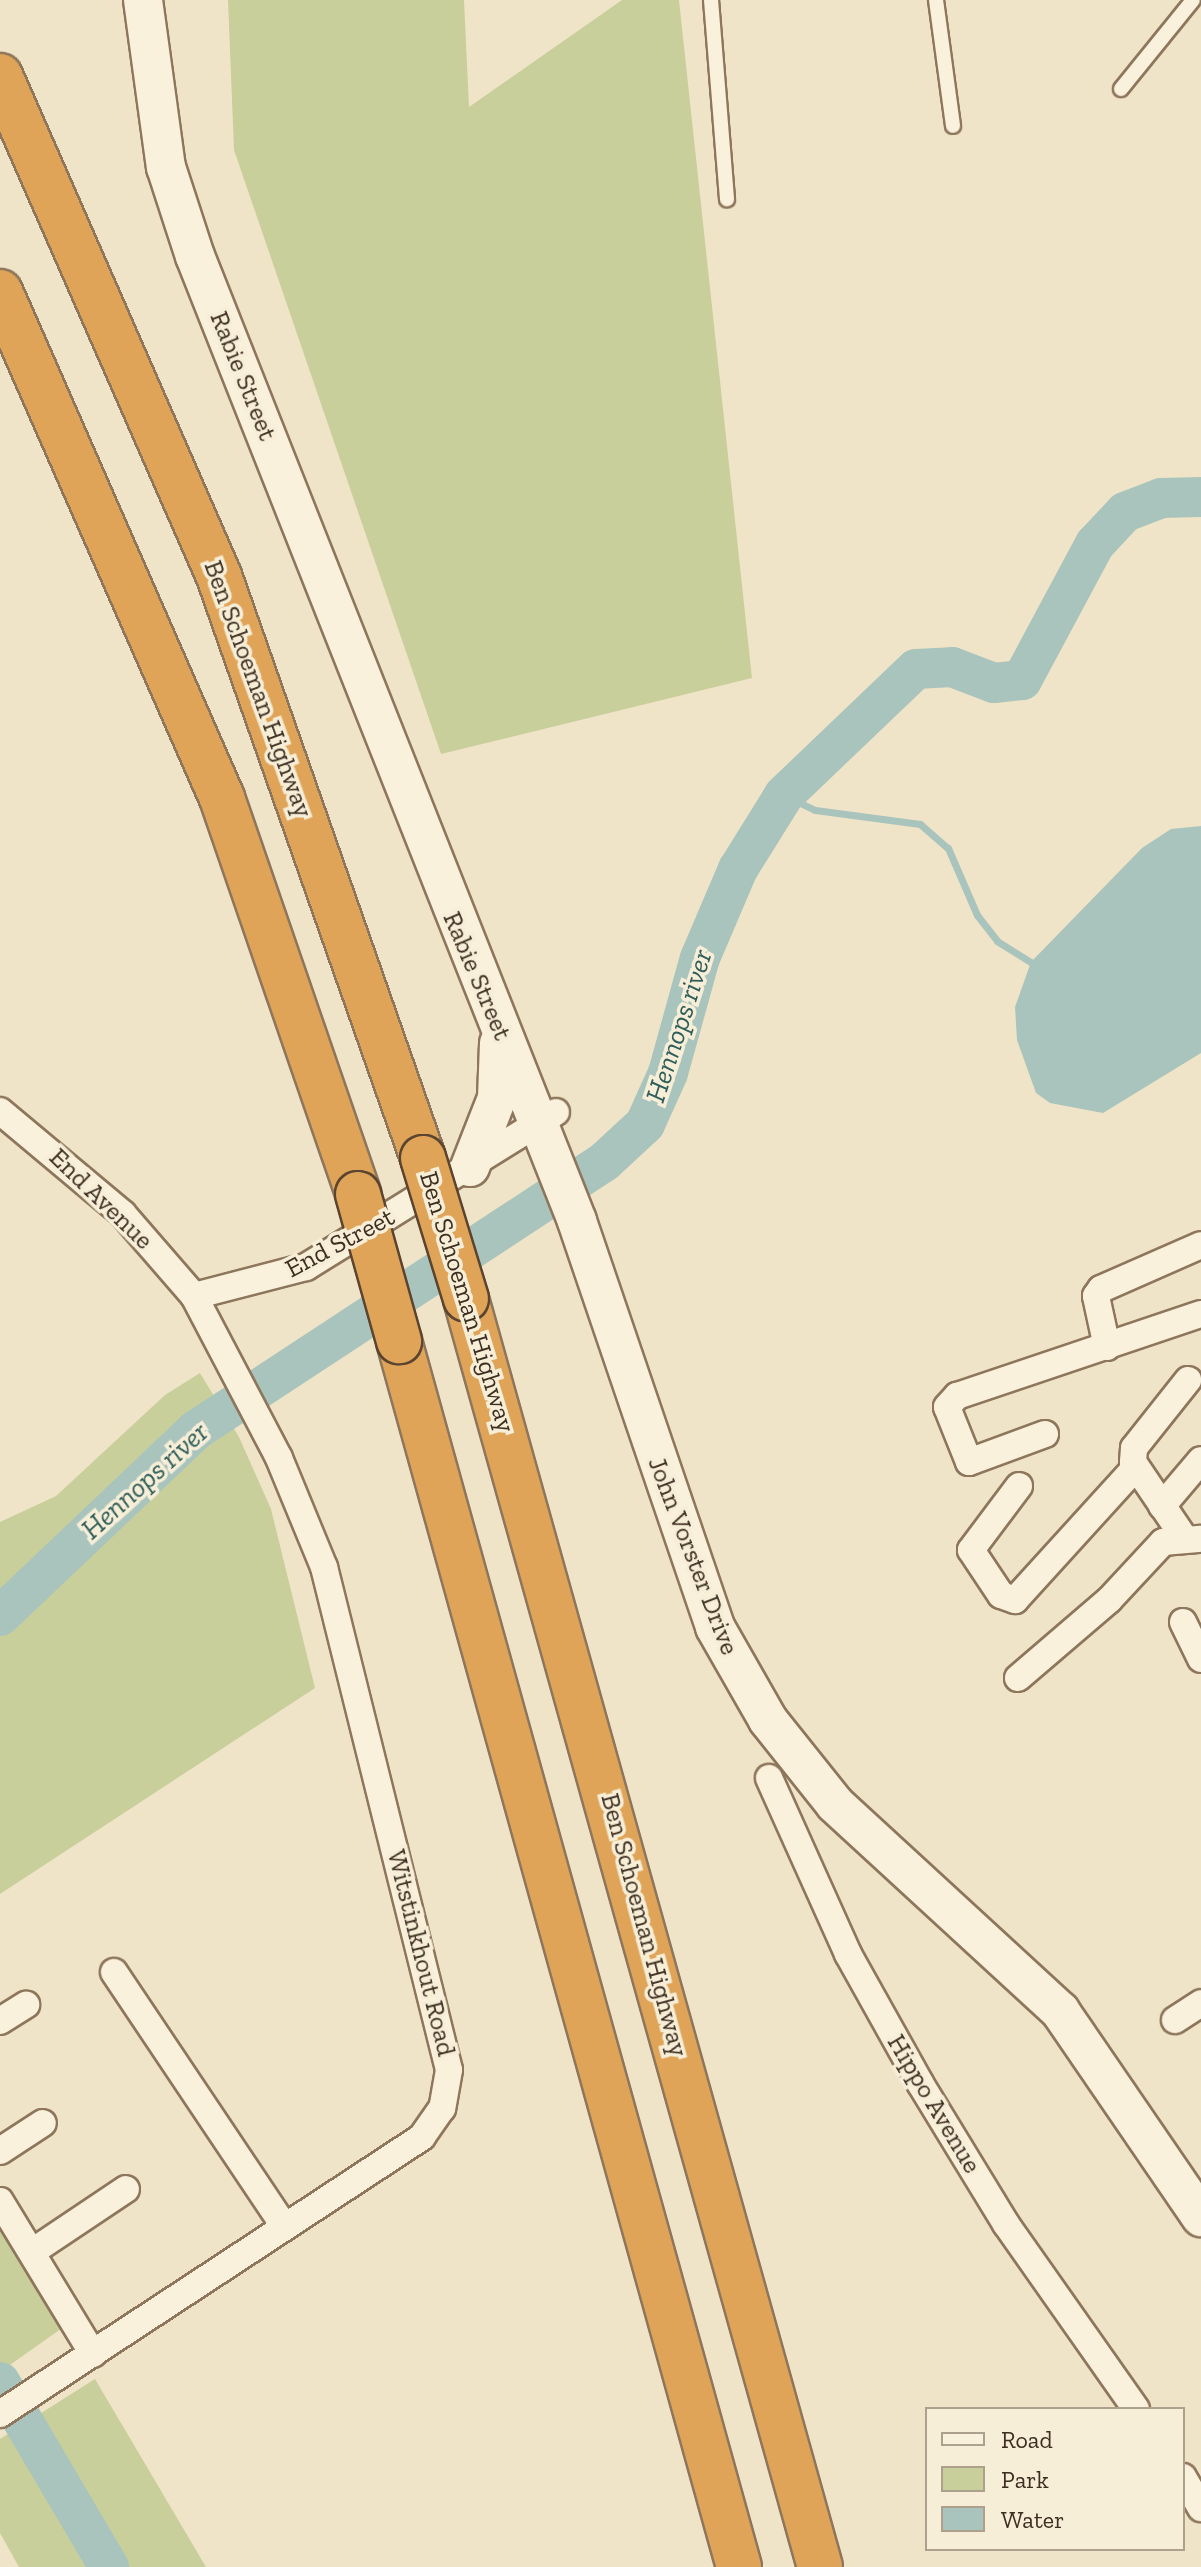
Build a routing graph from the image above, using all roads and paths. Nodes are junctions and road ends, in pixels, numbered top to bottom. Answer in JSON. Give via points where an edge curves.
{"nodes":[{"id":1,"x":143,"y":0,"type":"edge"},
{"id":2,"x":711,"y":0,"type":"edge"},
{"id":3,"x":936,"y":0,"type":"edge"},
{"id":4,"x":1193,"y":0,"type":"edge"},
{"id":5,"x":0,"y":76,"type":"edge"},
{"id":6,"x":1121,"y":89,"type":"dead end"},
{"id":7,"x":953,"y":126,"type":"dead end"},
{"id":8,"x":727,"y":199,"type":"dead end"},
{"id":9,"x":0,"y":292,"type":"edge"},
{"id":10,"x":388,"y":739,"type":"junction"},
{"id":11,"x":494,"y":1015,"type":"junction"},
{"id":12,"x":0,"y":1111,"type":"edge"},
{"id":13,"x":552,"y":1132,"type":"junction"},
{"id":14,"x":470,"y":1167,"type":"junction"},
{"id":15,"x":586,"y":1218,"type":"junction"},
{"id":16,"x":1201,"y":1245,"type":"edge"},
{"id":17,"x":194,"y":1296,"type":"junction"},
{"id":18,"x":1201,"y":1314,"type":"edge"},
{"id":19,"x":1107,"y":1347,"type":"junction"},
{"id":20,"x":1188,"y":1380,"type":"dead end"},
{"id":21,"x":1045,"y":1434,"type":"dead end"},
{"id":22,"x":1201,"y":1460,"type":"edge"},
{"id":23,"x":1135,"y":1468,"type":"junction"},
{"id":24,"x":1019,"y":1486,"type":"dead end"},
{"id":25,"x":1162,"y":1506,"type":"junction"},
{"id":26,"x":1193,"y":1539,"type":"edge"},
{"id":27,"x":1183,"y":1622,"type":"dead end"},
{"id":28,"x":1201,"y":1659,"type":"edge"},
{"id":29,"x":1018,"y":1678,"type":"dead end"},
{"id":30,"x":769,"y":1778,"type":"dead end"},
{"id":31,"x":114,"y":1972,"type":"dead end"},
{"id":32,"x":1201,"y":2003,"type":"edge"},
{"id":33,"x":26,"y":2005,"type":"dead end"},
{"id":34,"x":1175,"y":2020,"type":"dead end"},
{"id":35,"x":0,"y":2021,"type":"edge"},
{"id":36,"x":43,"y":2123,"type":"dead end"},
{"id":37,"x":0,"y":2151,"type":"edge"},
{"id":38,"x":1201,"y":2177,"type":"edge"},
{"id":39,"x":126,"y":2189,"type":"dead end"},
{"id":40,"x":0,"y":2201,"type":"edge"},
{"id":41,"x":1201,"y":2217,"type":"edge"},
{"id":42,"x":284,"y":2226,"type":"junction"},
{"id":43,"x":32,"y":2252,"type":"junction"},
{"id":44,"x":89,"y":2356,"type":"junction"},
{"id":45,"x":1135,"y":2407,"type":"edge"},
{"id":46,"x":0,"y":2414,"type":"edge"},
{"id":47,"x":1185,"y":2480,"type":"edge"},
{"id":48,"x":1201,"y":2508,"type":"edge"},
{"id":49,"x":739,"y":2567,"type":"edge"},
{"id":50,"x":820,"y":2567,"type":"edge"}],
"edges":[{"from":1,"to":10,"type":"main road","name":"Rabie Street","via":[[163,154],[190,241]]},
{"from":2,"to":8,"type":"lane"},
{"from":3,"to":7,"type":"lane"},
{"from":4,"to":6,"type":"lane"},
{"from":5,"to":50,"type":"highway","name":"Ben Schoeman Highway","bridge":true,"via":[[219,576],[423,1158]]},
{"from":9,"to":49,"type":"highway","bridge":true,"via":[[222,798],[358,1194]]},
{"from":10,"to":11,"type":"main road","name":"Rabie Street","via":[[392,765]]},
{"from":10,"to":13,"type":"main road","name":"Rabie Street","via":[[489,944]]},
{"from":11,"to":13,"type":"main road","name":"Rabie Street"},
{"from":11,"to":14,"type":"main road","via":[[500,1086]]},
{"from":12,"to":17,"type":"street","name":"End Avenue","via":[[123,1214]]},
{"from":13,"to":14,"type":"street","name":"End Street"},
{"from":13,"to":15,"type":"main road","name":"John Vorster Drive"},
{"from":14,"to":17,"type":"street","name":"End Street","via":[[306,1267]]},
{"from":15,"to":38,"type":"main road","name":"John Vorster Drive","via":[[723,1623],[747,1669],[842,1796],[1098,2032]]},
{"from":15,"to":41,"type":"main road","name":"John Vorster Drive","via":[[697,1580],[738,1674],[835,1804],[1060,2011]]},
{"from":16,"to":19,"type":"street","via":[[1101,1289],[1096,1296]]},
{"from":17,"to":42,"type":"street","name":"Witstinkhout Road","via":[[260,1421],[324,1567],[449,2070],[442,2108],[422,2137]]},
{"from":18,"to":19,"type":"street"},
{"from":19,"to":21,"type":"street","via":[[957,1396],[947,1407],[969,1462]]},
{"from":20,"to":23,"type":"street","via":[[1134,1448]]},
{"from":22,"to":25,"type":"street"},
{"from":23,"to":24,"type":"street","via":[[1015,1600],[1001,1595],[971,1550]]},
{"from":23,"to":25,"type":"street"},
{"from":25,"to":26,"type":"street"},
{"from":26,"to":29,"type":"street","via":[[1163,1542],[1109,1600]]},
{"from":27,"to":28,"type":"street"},
{"from":30,"to":45,"type":"street","name":"Hippo Avenue","via":[[848,1954],[920,2083],[1006,2224]]},
{"from":31,"to":42,"type":"street"},
{"from":32,"to":34,"type":"street"},
{"from":33,"to":35,"type":"street"},
{"from":36,"to":37,"type":"street"},
{"from":39,"to":43,"type":"street"},
{"from":40,"to":43,"type":"street"},
{"from":42,"to":44,"type":"street","name":"Witstinkhout Road"},
{"from":43,"to":44,"type":"street"},
{"from":44,"to":46,"type":"street","name":"Witstinkhout Road"},
{"from":47,"to":48,"type":"street"}]}
